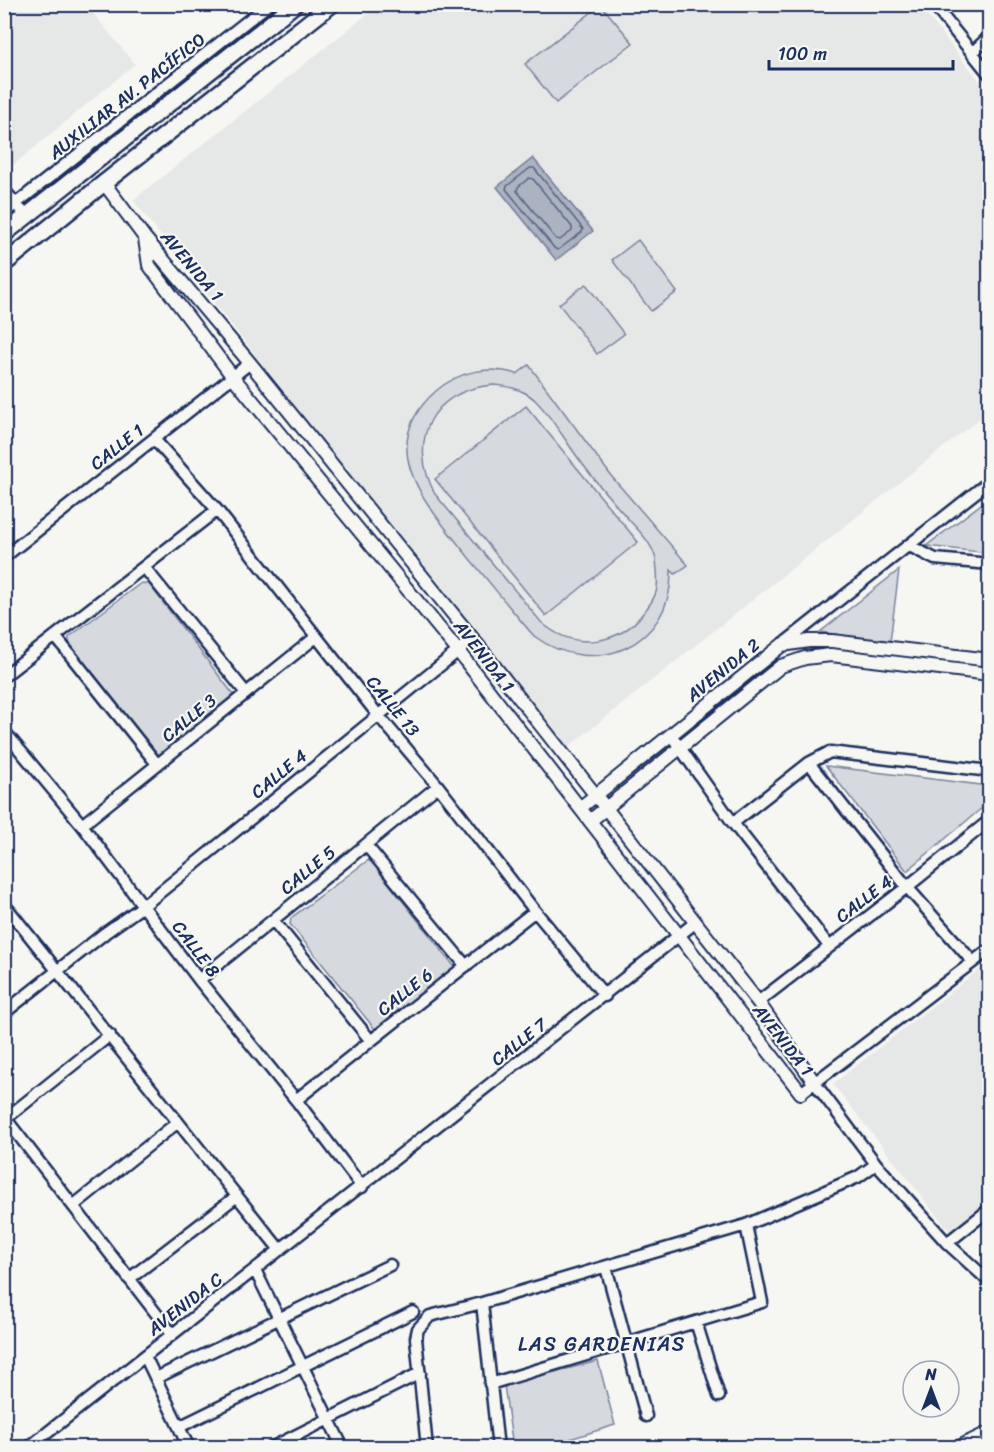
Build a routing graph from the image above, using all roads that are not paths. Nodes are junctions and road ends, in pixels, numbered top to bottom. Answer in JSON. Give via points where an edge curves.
{"nodes":[{"id":1,"x":269,"y":4,"type":"edge"},
{"id":2,"x":295,"y":4,"type":"edge"},
{"id":3,"x":332,"y":4,"type":"edge"},
{"id":4,"x":933,"y":4,"type":"edge"},
{"id":5,"x":990,"y":36,"type":"edge"},
{"id":6,"x":972,"y":53,"type":"junction"},
{"id":7,"x":990,"y":75,"type":"edge"},
{"id":8,"x":104,"y":183,"type":"junction"},
{"id":9,"x":4,"y":190,"type":"edge"},
{"id":10,"x":16,"y":204,"type":"junction"},
{"id":11,"x":4,"y":213,"type":"edge"},
{"id":12,"x":27,"y":217,"type":"junction"},
{"id":13,"x":6,"y":233,"type":"edge"},
{"id":14,"x":145,"y":238,"type":"junction"},
{"id":15,"x":22,"y":250,"type":"junction"},
{"id":16,"x":4,"y":264,"type":"edge"},
{"id":17,"x":250,"y":363,"type":"junction"},
{"id":18,"x":233,"y":377,"type":"junction"},
{"id":19,"x":154,"y":439,"type":"junction"},
{"id":20,"x":990,"y":481,"type":"edge"},
{"id":21,"x":217,"y":510,"type":"junction"},
{"id":22,"x":908,"y":545,"type":"junction"},
{"id":23,"x":4,"y":557,"type":"edge"},
{"id":24,"x":990,"y":564,"type":"edge"},
{"id":25,"x":144,"y":567,"type":"junction"},
{"id":26,"x":55,"y":636,"type":"junction"},
{"id":27,"x":316,"y":637,"type":"junction"},
{"id":28,"x":474,"y":639,"type":"junction"},
{"id":29,"x":782,"y":645,"type":"junction"},
{"id":30,"x":458,"y":651,"type":"junction"},
{"id":31,"x":990,"y":660,"type":"edge"},
{"id":32,"x":990,"y":674,"type":"edge"},
{"id":33,"x":4,"y":676,"type":"edge"},
{"id":34,"x":246,"y":693,"type":"junction"},
{"id":35,"x":378,"y":715,"type":"junction"},
{"id":36,"x":4,"y":731,"type":"edge"},
{"id":37,"x":671,"y":735,"type":"junction"},
{"id":38,"x":681,"y":747,"type":"junction"},
{"id":39,"x":157,"y":764,"type":"junction"},
{"id":40,"x":809,"y":764,"type":"junction"},
{"id":41,"x":990,"y":771,"type":"edge"},
{"id":42,"x":438,"y":786,"type":"junction"},
{"id":43,"x":597,"y":796,"type":"junction"},
{"id":44,"x":580,"y":808,"type":"junction"},
{"id":45,"x":606,"y":808,"type":"junction"},
{"id":46,"x":590,"y":820,"type":"junction"},
{"id":47,"x":990,"y":820,"type":"edge"},
{"id":48,"x":733,"y":823,"type":"junction"},
{"id":49,"x":82,"y":825,"type":"junction"},
{"id":50,"x":366,"y":844,"type":"junction"},
{"id":51,"x":907,"y":887,"type":"junction"},
{"id":52,"x":143,"y":906,"type":"junction"},
{"id":53,"x":6,"y":910,"type":"edge"},
{"id":54,"x":535,"y":911,"type":"junction"},
{"id":55,"x":273,"y":920,"type":"junction"},
{"id":56,"x":696,"y":922,"type":"junction"},
{"id":57,"x":680,"y":935,"type":"junction"},
{"id":58,"x":829,"y":946,"type":"junction"},
{"id":59,"x":990,"y":949,"type":"edge"},
{"id":60,"x":973,"y":962,"type":"junction"},
{"id":61,"x":466,"y":966,"type":"junction"},
{"id":62,"x":58,"y":970,"type":"junction"},
{"id":63,"x":199,"y":980,"type":"junction"},
{"id":64,"x":605,"y":996,"type":"junction"},
{"id":65,"x":758,"y":1002,"type":"junction"},
{"id":66,"x":4,"y":1013,"type":"edge"},
{"id":67,"x":110,"y":1035,"type":"junction"},
{"id":68,"x":370,"y":1041,"type":"junction"},
{"id":69,"x":814,"y":1082,"type":"junction"},
{"id":70,"x":801,"y":1093,"type":"joint"},
{"id":71,"x":296,"y":1100,"type":"junction"},
{"id":72,"x":5,"y":1119,"type":"edge"},
{"id":73,"x":178,"y":1122,"type":"junction"},
{"id":74,"x":876,"y":1164,"type":"junction"},
{"id":75,"x":362,"y":1187,"type":"junction"},
{"id":76,"x":237,"y":1196,"type":"junction"},
{"id":77,"x":73,"y":1206,"type":"junction"},
{"id":78,"x":990,"y":1209,"type":"edge"},
{"id":79,"x":746,"y":1226,"type":"junction"},
{"id":80,"x":947,"y":1243,"type":"junction"},
{"id":81,"x":280,"y":1250,"type":"junction"},
{"id":82,"x":390,"y":1265,"type":"dead end"},
{"id":83,"x":606,"y":1267,"type":"junction"},
{"id":84,"x":255,"y":1270,"type":"junction"},
{"id":85,"x":129,"y":1279,"type":"junction"},
{"id":86,"x":990,"y":1282,"type":"edge"},
{"id":87,"x":482,"y":1303,"type":"junction"},
{"id":88,"x":413,"y":1312,"type":"dead end"},
{"id":89,"x":279,"y":1319,"type":"junction"},
{"id":90,"x":696,"y":1322,"type":"junction"},
{"id":91,"x":172,"y":1334,"type":"junction"},
{"id":92,"x":627,"y":1343,"type":"junction"},
{"id":93,"x":145,"y":1356,"type":"junction"},
{"id":94,"x":303,"y":1366,"type":"junction"},
{"id":95,"x":420,"y":1373,"type":"junction"},
{"id":96,"x":156,"y":1378,"type":"junction"},
{"id":97,"x":490,"y":1383,"type":"junction"},
{"id":98,"x":719,"y":1396,"type":"dead end"},
{"id":99,"x":646,"y":1416,"type":"dead end"},
{"id":100,"x":329,"y":1419,"type":"junction"},
{"id":101,"x":179,"y":1427,"type":"junction"},
{"id":102,"x":990,"y":1432,"type":"edge"},
{"id":103,"x":283,"y":1445,"type":"edge"},
{"id":104,"x":28,"y":1448,"type":"edge"},
{"id":105,"x":189,"y":1448,"type":"edge"},
{"id":106,"x":271,"y":1448,"type":"edge"},
{"id":107,"x":343,"y":1448,"type":"edge"},
{"id":108,"x":427,"y":1448,"type":"edge"},
{"id":109,"x":498,"y":1448,"type":"edge"},
{"id":110,"x":957,"y":1448,"type":"edge"}],
"edges":[{"from":1,"to":10,"type":"street","name":"AUXILIAR AV. PACÍFICO"},
{"from":2,"to":12,"type":"main road"},
{"from":3,"to":8,"type":"main road"},
{"from":4,"to":6,"type":"street"},
{"from":5,"to":6,"type":"street"},
{"from":6,"to":7,"type":"street"},
{"from":8,"to":14,"type":"street"},
{"from":8,"to":15,"type":"main road"},
{"from":9,"to":10,"type":"street"},
{"from":10,"to":11,"type":"street","name":"AUXILIAR AV. PACÍFICO"},
{"from":10,"to":12,"type":"street"},
{"from":12,"to":13,"type":"main road"},
{"from":13,"to":15,"type":"main road","via":[[9,245]]},
{"from":14,"to":17,"type":"street","name":"AVENIDA 1"},
{"from":14,"to":18,"type":"street","name":"AVENIDA 1","via":[[149,265]]},
{"from":15,"to":16,"type":"main road"},
{"from":17,"to":18,"type":"street","name":"CALLE 1"},
{"from":17,"to":28,"type":"street","name":"AVENIDA 1"},
{"from":18,"to":19,"type":"street","name":"CALLE 1"},
{"from":18,"to":30,"type":"street","name":"AVENIDA 1"},
{"from":19,"to":21,"type":"street","name":"CALLE 13"},
{"from":19,"to":23,"type":"street","name":"CALLE 1"},
{"from":20,"to":22,"type":"street"},
{"from":21,"to":25,"type":"street"},
{"from":21,"to":27,"type":"street","name":"CALLE 13"},
{"from":22,"to":24,"type":"street","via":[[935,559]]},
{"from":22,"to":29,"type":"street"},
{"from":25,"to":26,"type":"street"},
{"from":25,"to":34,"type":"street"},
{"from":26,"to":33,"type":"street"},
{"from":26,"to":39,"type":"street"},
{"from":27,"to":34,"type":"street","name":"CALLE 3"},
{"from":27,"to":35,"type":"street","name":"CALLE 13"},
{"from":28,"to":30,"type":"street","name":"CALLE 4"},
{"from":28,"to":43,"type":"street","name":"AVENIDA 1"},
{"from":29,"to":31,"type":"street","name":"AVENIDA 2","via":[[832,641]]},
{"from":29,"to":37,"type":"street","name":"AVENIDA 2"},
{"from":30,"to":35,"type":"street","name":"CALLE 4"},
{"from":30,"to":44,"type":"street","name":"AVENIDA 1"},
{"from":32,"to":38,"type":"street","name":"AVENIDA 2","via":[[831,655],[805,658],[781,666]]},
{"from":34,"to":39,"type":"street","name":"CALLE 3"},
{"from":35,"to":42,"type":"street","name":"CALLE 13"},
{"from":35,"to":52,"type":"street","name":"CALLE 4"},
{"from":36,"to":49,"type":"street","name":"CALLE 8"},
{"from":37,"to":38,"type":"street"},
{"from":37,"to":43,"type":"street","name":"AVENIDA 2"},
{"from":38,"to":45,"type":"street","name":"AVENIDA 2"},
{"from":38,"to":48,"type":"street"},
{"from":39,"to":49,"type":"street","name":"CALLE 3"},
{"from":40,"to":41,"type":"street","via":[[830,752]]},
{"from":40,"to":48,"type":"street"},
{"from":40,"to":51,"type":"street"},
{"from":42,"to":50,"type":"street","name":"CALLE 5"},
{"from":42,"to":54,"type":"street","name":"CALLE 13"},
{"from":43,"to":44,"type":"street","name":"AVENIDA 2"},
{"from":43,"to":45,"type":"street","name":"AVENIDA 1"},
{"from":44,"to":46,"type":"street","name":"AVENIDA 1"},
{"from":45,"to":46,"type":"street","name":"AVENIDA 2"},
{"from":45,"to":56,"type":"street","name":"AVENIDA 1"},
{"from":46,"to":57,"type":"street","name":"AVENIDA 1"},
{"from":47,"to":51,"type":"street","name":"CALLE 4"},
{"from":48,"to":58,"type":"street"},
{"from":49,"to":52,"type":"street","name":"CALLE 8"},
{"from":50,"to":55,"type":"street","name":"CALLE 5"},
{"from":50,"to":61,"type":"street"},
{"from":51,"to":58,"type":"street","name":"CALLE 4"},
{"from":51,"to":60,"type":"street"},
{"from":52,"to":62,"type":"street","name":"CALLE 4"},
{"from":52,"to":63,"type":"street","name":"CALLE 8"},
{"from":53,"to":62,"type":"street"},
{"from":54,"to":61,"type":"street","name":"CALLE 6"},
{"from":54,"to":64,"type":"street","name":"CALLE 13"},
{"from":55,"to":63,"type":"street","name":"CALLE 5"},
{"from":55,"to":68,"type":"street"},
{"from":56,"to":57,"type":"street","name":"CALLE 7"},
{"from":56,"to":65,"type":"street","name":"AVENIDA 1"},
{"from":57,"to":64,"type":"street","name":"CALLE 7"},
{"from":57,"to":70,"type":"street","name":"AVENIDA 1"},
{"from":58,"to":65,"type":"street","name":"CALLE 4"},
{"from":59,"to":60,"type":"street"},
{"from":60,"to":69,"type":"street"},
{"from":61,"to":68,"type":"street","name":"CALLE 6"},
{"from":62,"to":66,"type":"street","name":"CALLE 4"},
{"from":62,"to":67,"type":"street"},
{"from":63,"to":71,"type":"street","name":"CALLE 8"},
{"from":64,"to":75,"type":"street","name":"CALLE 7"},
{"from":65,"to":69,"type":"street","name":"AVENIDA 1"},
{"from":67,"to":72,"type":"street"},
{"from":67,"to":73,"type":"street"},
{"from":68,"to":71,"type":"street","name":"CALLE 6"},
{"from":69,"to":70,"type":"street"},
{"from":69,"to":74,"type":"street"},
{"from":71,"to":75,"type":"street","name":"CALLE 8"},
{"from":72,"to":77,"type":"street"},
{"from":73,"to":76,"type":"street"},
{"from":73,"to":77,"type":"street"},
{"from":74,"to":79,"type":"street","via":[[858,1177]]},
{"from":74,"to":80,"type":"street"},
{"from":75,"to":81,"type":"street","name":"AVENIDA C"},
{"from":76,"to":81,"type":"street"},
{"from":76,"to":85,"type":"street"},
{"from":77,"to":85,"type":"street"},
{"from":78,"to":80,"type":"street"},
{"from":79,"to":83,"type":"street"},
{"from":79,"to":90,"type":"street","via":[[762,1302]]},
{"from":80,"to":86,"type":"street"},
{"from":81,"to":84,"type":"street","name":"AVENIDA C"},
{"from":82,"to":89,"type":"street"},
{"from":83,"to":87,"type":"street"},
{"from":83,"to":92,"type":"street"},
{"from":84,"to":89,"type":"street"},
{"from":84,"to":91,"type":"street","name":"AVENIDA C"},
{"from":85,"to":91,"type":"street"},
{"from":87,"to":95,"type":"street","via":[[430,1316],[424,1322],[416,1338]]},
{"from":87,"to":97,"type":"street"},
{"from":88,"to":94,"type":"street"},
{"from":89,"to":94,"type":"street"},
{"from":89,"to":96,"type":"street"},
{"from":90,"to":92,"type":"street"},
{"from":90,"to":98,"type":"street"},
{"from":91,"to":93,"type":"street","name":"AVENIDA C"},
{"from":92,"to":97,"type":"street"},
{"from":92,"to":99,"type":"street"},
{"from":93,"to":96,"type":"street"},
{"from":93,"to":104,"type":"street","name":"AVENIDA C"},
{"from":94,"to":100,"type":"street"},
{"from":94,"to":101,"type":"street"},
{"from":95,"to":100,"type":"street"},
{"from":95,"to":108,"type":"street"},
{"from":96,"to":101,"type":"street"},
{"from":97,"to":109,"type":"street"},
{"from":100,"to":103,"type":"street"},
{"from":100,"to":107,"type":"street"},
{"from":101,"to":105,"type":"street"},
{"from":102,"to":110,"type":"street"},
{"from":103,"to":106,"type":"street"}]}
